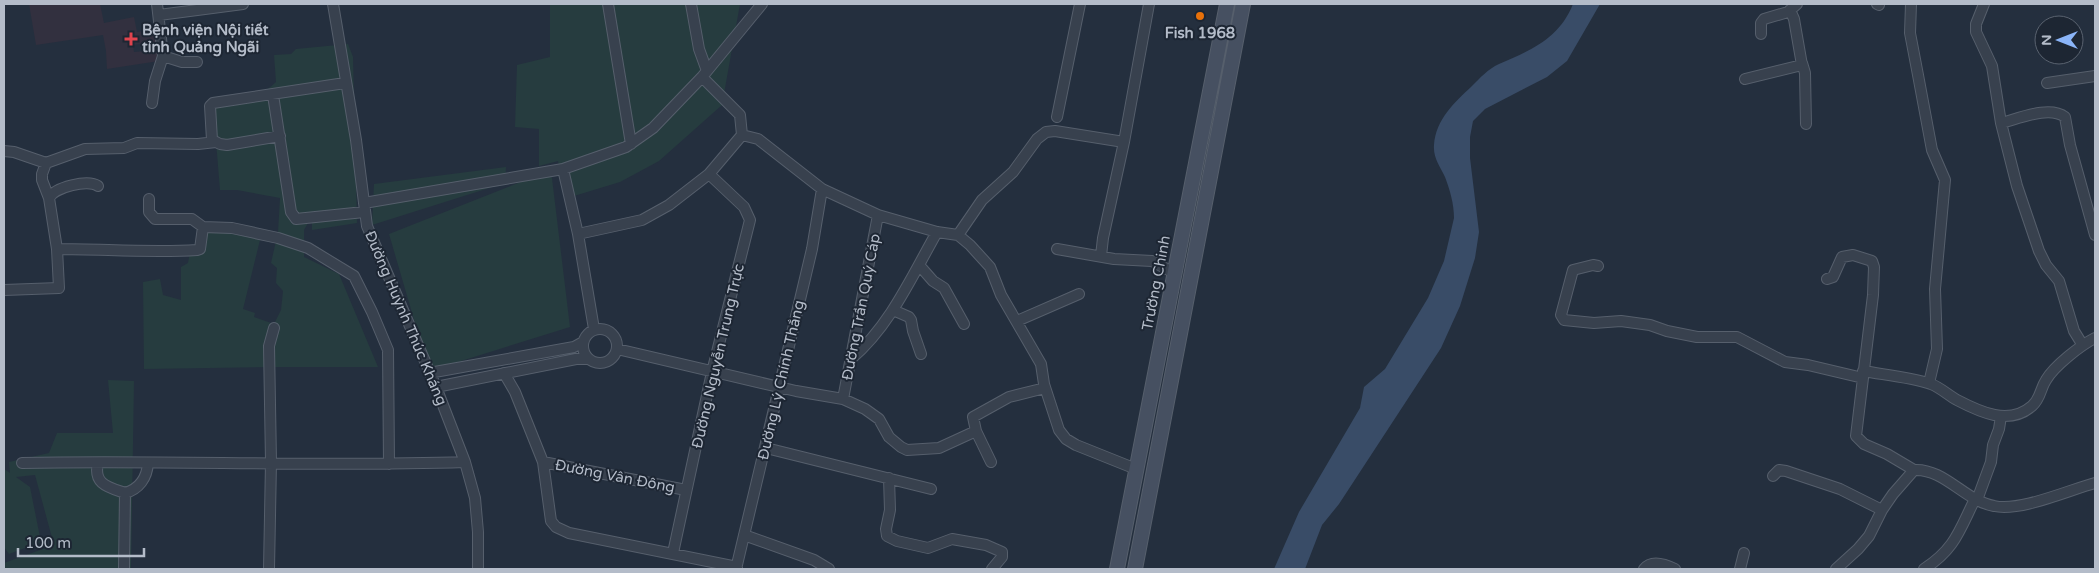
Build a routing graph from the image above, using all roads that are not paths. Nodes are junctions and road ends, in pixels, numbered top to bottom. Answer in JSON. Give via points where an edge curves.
{"nodes":[{"id":1,"x":157,"y":4,"type":"edge"},
{"id":2,"x":243,"y":4,"type":"edge"},
{"id":3,"x":333,"y":4,"type":"edge"},
{"id":4,"x":608,"y":4,"type":"edge"},
{"id":5,"x":691,"y":4,"type":"edge"},
{"id":6,"x":762,"y":4,"type":"edge"},
{"id":7,"x":1080,"y":4,"type":"edge"},
{"id":8,"x":1149,"y":4,"type":"edge"},
{"id":9,"x":1227,"y":4,"type":"edge"},
{"id":10,"x":1243,"y":4,"type":"edge"},
{"id":11,"x":1911,"y":4,"type":"edge"},
{"id":12,"x":1984,"y":4,"type":"edge"},
{"id":13,"x":1793,"y":7,"type":"edge"},
{"id":14,"x":159,"y":15,"type":"junction"},
{"id":15,"x":1761,"y":34,"type":"dead end"},
{"id":16,"x":163,"y":56,"type":"junction"},
{"id":17,"x":197,"y":62,"type":"dead end"},
{"id":18,"x":1802,"y":62,"type":"junction"},
{"id":19,"x":705,"y":74,"type":"junction"},
{"id":20,"x":2095,"y":76,"type":"edge"},
{"id":21,"x":1745,"y":78,"type":"dead end"},
{"id":22,"x":345,"y":83,"type":"junction"},
{"id":23,"x":2047,"y":83,"type":"dead end"},
{"id":24,"x":273,"y":95,"type":"junction"},
{"id":25,"x":152,"y":103,"type":"dead end"},
{"id":26,"x":1058,"y":117,"type":"dead end"},
{"id":27,"x":2001,"y":123,"type":"junction"},
{"id":28,"x":1806,"y":124,"type":"dead end"},
{"id":29,"x":742,"y":135,"type":"junction"},
{"id":30,"x":280,"y":136,"type":"junction"},
{"id":31,"x":216,"y":142,"type":"junction"},
{"id":32,"x":1124,"y":142,"type":"junction"},
{"id":33,"x":631,"y":144,"type":"junction"},
{"id":34,"x":4,"y":151,"type":"edge"},
{"id":35,"x":46,"y":163,"type":"junction"},
{"id":36,"x":562,"y":169,"type":"junction"},
{"id":37,"x":709,"y":174,"type":"junction"},
{"id":38,"x":98,"y":186,"type":"dead end"},
{"id":39,"x":822,"y":189,"type":"junction"},
{"id":40,"x":49,"y":198,"type":"junction"},
{"id":41,"x":149,"y":199,"type":"dead end"},
{"id":42,"x":364,"y":207,"type":"junction"},
{"id":43,"x":878,"y":215,"type":"junction"},
{"id":44,"x":203,"y":227,"type":"junction"},
{"id":45,"x":937,"y":232,"type":"junction"},
{"id":46,"x":578,"y":234,"type":"junction"},
{"id":47,"x":958,"y":235,"type":"junction"},
{"id":48,"x":2095,"y":235,"type":"edge"},
{"id":49,"x":57,"y":249,"type":"junction"},
{"id":50,"x":1058,"y":249,"type":"dead end"},
{"id":51,"x":1102,"y":256,"type":"junction"},
{"id":52,"x":919,"y":265,"type":"junction"},
{"id":53,"x":1598,"y":266,"type":"dead end"},
{"id":54,"x":1175,"y":270,"type":"junction"},
{"id":55,"x":1192,"y":270,"type":"junction"},
{"id":56,"x":1827,"y":279,"type":"dead end"},
{"id":57,"x":4,"y":290,"type":"edge"},
{"id":58,"x":1079,"y":294,"type":"dead end"},
{"id":59,"x":893,"y":310,"type":"junction"},
{"id":60,"x":1016,"y":321,"type":"junction"},
{"id":61,"x":964,"y":324,"type":"dead end"},
{"id":62,"x":274,"y":328,"type":"dead end"},
{"id":63,"x":594,"y":329,"type":"junction"},
{"id":64,"x":2095,"y":338,"type":"edge"},
{"id":65,"x":584,"y":342,"type":"junction"},
{"id":66,"x":2082,"y":344,"type":"junction"},
{"id":67,"x":617,"y":349,"type":"junction"},
{"id":68,"x":921,"y":354,"type":"dead end"},
{"id":69,"x":590,"y":359,"type":"junction"},
{"id":70,"x":851,"y":359,"type":"junction"},
{"id":71,"x":712,"y":372,"type":"junction"},
{"id":72,"x":429,"y":373,"type":"junction"},
{"id":73,"x":504,"y":373,"type":"junction"},
{"id":74,"x":1863,"y":375,"type":"junction"},
{"id":75,"x":1929,"y":383,"type":"junction"},
{"id":76,"x":436,"y":387,"type":"junction"},
{"id":77,"x":780,"y":387,"type":"junction"},
{"id":78,"x":1045,"y":388,"type":"junction"},
{"id":79,"x":843,"y":399,"type":"junction"},
{"id":80,"x":2001,"y":416,"type":"junction"},
{"id":81,"x":976,"y":431,"type":"junction"},
{"id":82,"x":766,"y":448,"type":"junction"},
{"id":83,"x":271,"y":462,"type":"junction"},
{"id":84,"x":465,"y":462,"type":"junction"},
{"id":85,"x":543,"y":462,"type":"junction"},
{"id":86,"x":990,"y":462,"type":"dead end"},
{"id":87,"x":22,"y":463,"type":"dead end"},
{"id":88,"x":98,"y":463,"type":"junction"},
{"id":89,"x":148,"y":463,"type":"junction"},
{"id":90,"x":389,"y":464,"type":"junction"},
{"id":91,"x":1136,"y":469,"type":"junction"},
{"id":92,"x":1914,"y":470,"type":"junction"},
{"id":93,"x":1773,"y":476,"type":"dead end"},
{"id":94,"x":889,"y":478,"type":"junction"},
{"id":95,"x":2095,"y":482,"type":"edge"},
{"id":96,"x":931,"y":489,"type":"dead end"},
{"id":97,"x":686,"y":490,"type":"junction"},
{"id":98,"x":125,"y":493,"type":"junction"},
{"id":99,"x":1976,"y":500,"type":"junction"},
{"id":100,"x":1882,"y":510,"type":"junction"},
{"id":101,"x":744,"y":535,"type":"junction"},
{"id":102,"x":673,"y":553,"type":"junction"},
{"id":103,"x":1744,"y":553,"type":"dead end"},
{"id":104,"x":736,"y":568,"type":"edge"},
{"id":105,"x":124,"y":569,"type":"edge"},
{"id":106,"x":269,"y":569,"type":"edge"},
{"id":107,"x":478,"y":569,"type":"edge"},
{"id":108,"x":829,"y":569,"type":"edge"},
{"id":109,"x":992,"y":569,"type":"edge"},
{"id":110,"x":1117,"y":569,"type":"edge"},
{"id":111,"x":1135,"y":569,"type":"edge"},
{"id":112,"x":1644,"y":569,"type":"edge"},
{"id":113,"x":1675,"y":569,"type":"edge"},
{"id":114,"x":1740,"y":569,"type":"edge"},
{"id":115,"x":1836,"y":569,"type":"edge"},
{"id":116,"x":1924,"y":569,"type":"edge"}],
"edges":[{"from":1,"to":14,"type":"street"},
{"from":2,"to":14,"type":"street"},
{"from":3,"to":22,"type":"street","name":"Đường Huỳnh Thúc Kháng"},
{"from":4,"to":33,"type":"street"},
{"from":5,"to":19,"type":"street"},
{"from":6,"to":19,"type":"street"},
{"from":7,"to":26,"type":"street"},
{"from":8,"to":32,"type":"street"},
{"from":9,"to":54,"type":"street","name":"Trường Chinh"},
{"from":10,"to":55,"type":"street"},
{"from":11,"to":75,"type":"street","via":[[1910,33],[1932,150],[1945,180],[1935,289],[1937,349]]},
{"from":12,"to":27,"type":"street","via":[[1976,32],[1992,66]]},
{"from":13,"to":15,"type":"street","via":[[1764,19]]},
{"from":13,"to":18,"type":"street"},
{"from":14,"to":16,"type":"street"},
{"from":16,"to":17,"type":"street","via":[[182,62]]},
{"from":16,"to":25,"type":"street"},
{"from":18,"to":21,"type":"street","via":[[1800,67]]},
{"from":18,"to":28,"type":"street"},
{"from":19,"to":29,"type":"street","via":[[740,115]]},
{"from":19,"to":33,"type":"street","via":[[653,128]]},
{"from":20,"to":23,"type":"street"},
{"from":22,"to":24,"type":"street"},
{"from":22,"to":42,"type":"street","name":"Đường Huỳnh Thúc Kháng"},
{"from":24,"to":30,"type":"street"},
{"from":24,"to":31,"type":"street","via":[[213,103],[210,106],[212,140]]},
{"from":27,"to":48,"type":"street","via":[[2044,113],[2065,118]]},
{"from":27,"to":66,"type":"street","via":[[2032,231],[2046,265],[2059,281],[2074,331]]},
{"from":29,"to":37,"type":"street"},
{"from":29,"to":39,"type":"street","via":[[758,139]]},
{"from":30,"to":31,"type":"street","via":[[227,145]]},
{"from":30,"to":42,"type":"street","via":[[291,212],[296,219]]},
{"from":31,"to":35,"type":"street","via":[[137,143],[124,148],[85,149]]},
{"from":32,"to":47,"type":"street","via":[[1046,132],[1036,139],[1013,172],[982,200]]},
{"from":32,"to":51,"type":"street"},
{"from":33,"to":36,"type":"street"},
{"from":34,"to":35,"type":"street"},
{"from":35,"to":40,"type":"street","via":[[42,174]]},
{"from":36,"to":42,"type":"street"},
{"from":36,"to":46,"type":"street"},
{"from":37,"to":46,"type":"street","via":[[669,205],[642,220]]},
{"from":37,"to":71,"type":"street","name":"Đường Nguyễn Trung Trực","via":[[744,207],[750,220]]},
{"from":38,"to":40,"type":"street","via":[[91,182],[80,184],[62,189]]},
{"from":39,"to":43,"type":"street"},
{"from":39,"to":77,"type":"street","name":"Đường Lý Chính Thắng","via":[[812,249]]},
{"from":40,"to":49,"type":"street"},
{"from":41,"to":44,"type":"street","via":[[152,217],[192,219]]},
{"from":42,"to":72,"type":"street","name":"Đường Huỳnh Thúc Kháng","via":[[367,226]]},
{"from":43,"to":45,"type":"street"},
{"from":43,"to":70,"type":"street","name":"Đường Trần Quý Cáp"},
{"from":44,"to":49,"type":"street","via":[[200,249],[197,250]]},
{"from":44,"to":90,"type":"street","via":[[232,228],[278,238],[308,248],[354,276],[388,350]]},
{"from":45,"to":47,"type":"street"},
{"from":45,"to":52,"type":"street"},
{"from":46,"to":63,"type":"street"},
{"from":47,"to":60,"type":"street","via":[[990,267]]},
{"from":49,"to":57,"type":"street","via":[[59,288]]},
{"from":50,"to":51,"type":"street"},
{"from":51,"to":54,"type":"street","via":[[1152,261]]},
{"from":52,"to":59,"type":"street"},
{"from":52,"to":61,"type":"street","via":[[944,288]]},
{"from":53,"to":74,"type":"street","via":[[1572,270],[1561,315],[1564,320],[1621,321],[1697,337],[1737,337],[1784,362]]},
{"from":54,"to":55,"type":"street"},
{"from":54,"to":91,"type":"street","name":"Trường Chinh"},
{"from":55,"to":111,"type":"street"},
{"from":56,"to":74,"type":"street","via":[[1833,277],[1842,257],[1853,255],[1872,261],[1873,295]]},
{"from":58,"to":60,"type":"street"},
{"from":59,"to":68,"type":"street","via":[[911,320]]},
{"from":59,"to":70,"type":"street","via":[[867,345]]},
{"from":60,"to":78,"type":"street","via":[[1041,364]]},
{"from":62,"to":83,"type":"street","via":[[269,346]]},
{"from":63,"to":65,"type":"street","via":[[588,332]]},
{"from":63,"to":67,"type":"street","via":[[609,330],[617,342]]},
{"from":64,"to":66,"type":"street"},
{"from":65,"to":69,"type":"street","via":[[584,350]]},
{"from":65,"to":72,"type":"street","via":[[574,347]]},
{"from":66,"to":80,"type":"street","via":[[2045,380],[2038,400],[2031,407],[2022,413]]},
{"from":67,"to":69,"type":"street","via":[[615,355],[604,363]]},
{"from":67,"to":71,"type":"street"},
{"from":69,"to":73,"type":"street"},
{"from":70,"to":79,"type":"street","name":"Đường Trần Quý Cáp"},
{"from":71,"to":77,"type":"street"},
{"from":71,"to":97,"type":"street","name":"Đường Nguyễn Trung Trực"},
{"from":72,"to":76,"type":"street","name":"Đường Huỳnh Thúc Kháng"},
{"from":73,"to":76,"type":"street"},
{"from":73,"to":85,"type":"street"},
{"from":74,"to":75,"type":"street"},
{"from":74,"to":92,"type":"street","via":[[1858,440]]},
{"from":75,"to":80,"type":"street","via":[[1979,411]]},
{"from":76,"to":84,"type":"street","name":"Đường Huỳnh Thúc Kháng"},
{"from":77,"to":79,"type":"street"},
{"from":77,"to":82,"type":"street","name":"Đường Lý Chính Thắng"},
{"from":78,"to":81,"type":"street","via":[[1009,396],[975,414]]},
{"from":78,"to":91,"type":"street","via":[[1056,422],[1066,439]]},
{"from":79,"to":81,"type":"street","via":[[865,409],[878,420],[889,437],[907,450],[939,448]]},
{"from":80,"to":99,"type":"street","via":[[1991,462]]},
{"from":81,"to":86,"type":"street"},
{"from":82,"to":94,"type":"street"},
{"from":82,"to":101,"type":"street","name":"Đường Lý Chính Thắng"},
{"from":83,"to":89,"type":"street"},
{"from":83,"to":90,"type":"street"},
{"from":83,"to":106,"type":"street"},
{"from":84,"to":90,"type":"street"},
{"from":84,"to":107,"type":"street","name":"Đường Huỳnh Thúc Kháng","via":[[475,498]]},
{"from":85,"to":97,"type":"street","name":"Đường Vân Đông"},
{"from":85,"to":102,"type":"street","via":[[550,521],[556,527],[569,533]]},
{"from":87,"to":88,"type":"street"},
{"from":88,"to":89,"type":"street"},
{"from":88,"to":98,"type":"street","via":[[96,470],[101,482]]},
{"from":89,"to":98,"type":"street","via":[[142,483]]},
{"from":91,"to":110,"type":"street","name":"Trường Chinh"},
{"from":92,"to":99,"type":"street","via":[[1934,474]]},
{"from":92,"to":100,"type":"street"},
{"from":93,"to":100,"type":"street","via":[[1779,470],[1786,471],[1840,489]]},
{"from":94,"to":96,"type":"street"},
{"from":94,"to":109,"type":"street","via":[[887,536],[928,548],[952,539],[986,545],[1002,552],[1002,557]]},
{"from":95,"to":99,"type":"street","via":[[2034,502],[2006,507]]},
{"from":97,"to":102,"type":"street","name":"Đường Nguyễn Trung Trực"},
{"from":98,"to":105,"type":"street"},
{"from":99,"to":116,"type":"street","via":[[1953,545]]},
{"from":100,"to":115,"type":"street","via":[[1869,536]]},
{"from":101,"to":104,"type":"street","name":"Đường Lý Chính Thắng"},
{"from":101,"to":108,"type":"street","via":[[814,560]]},
{"from":102,"to":104,"type":"street"},
{"from":103,"to":114,"type":"street"},
{"from":112,"to":113,"type":"street","via":[[1653,563]]}]}
